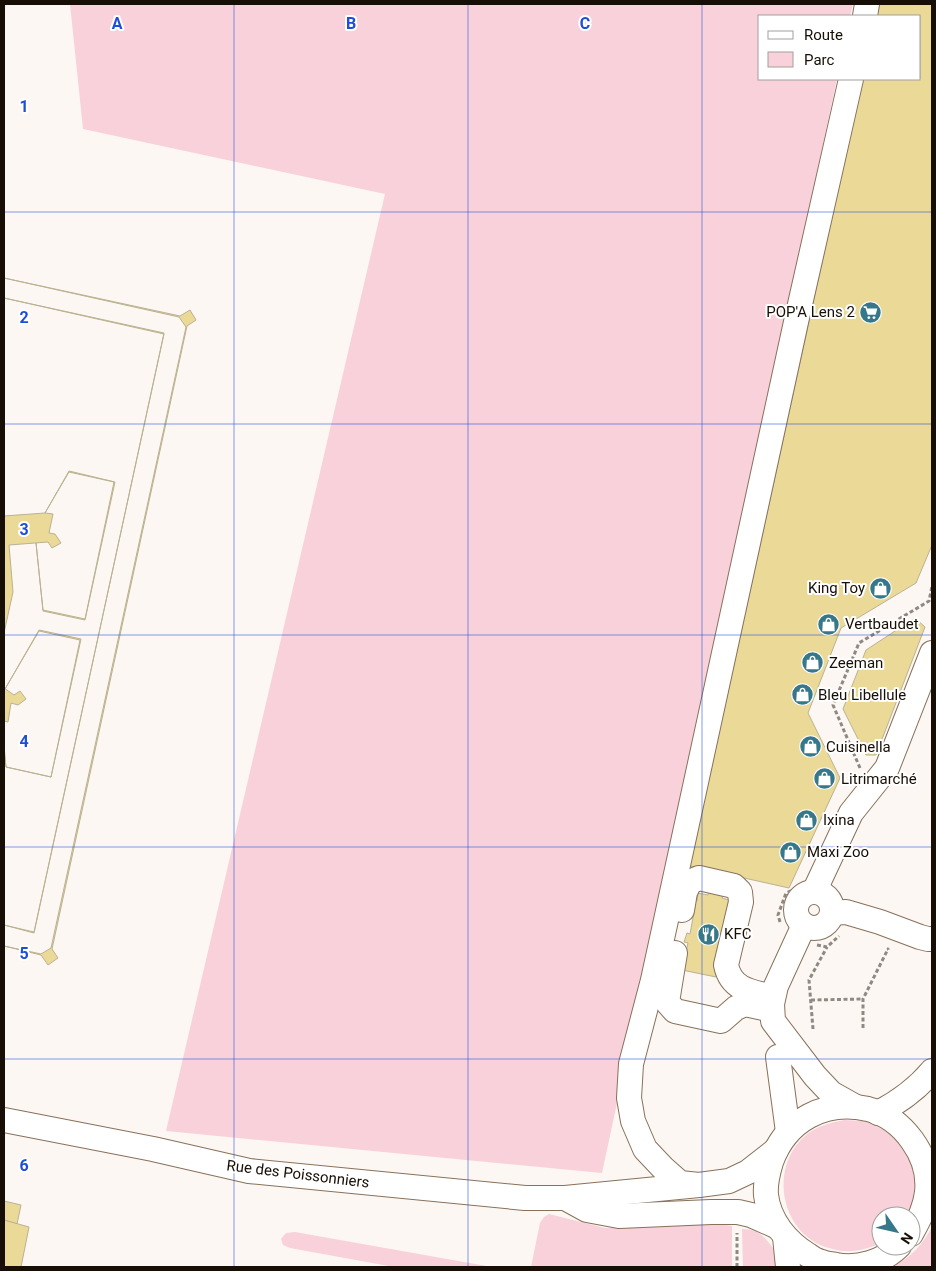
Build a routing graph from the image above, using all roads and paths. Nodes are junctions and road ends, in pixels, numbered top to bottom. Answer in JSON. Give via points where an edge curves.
{"nodes":[{"id":1,"x":851,"y":80,"type":"edge"},
{"id":2,"x":932,"y":588,"type":"edge"},
{"id":3,"x":932,"y":653,"type":"edge"},
{"id":4,"x":862,"y":774,"type":"dead end"},
{"id":5,"x":806,"y":890,"type":"junction"},
{"id":6,"x":832,"y":913,"type":"junction"},
{"id":7,"x":780,"y":925,"type":"dead end"},
{"id":8,"x":804,"y":925,"type":"junction"},
{"id":9,"x":932,"y":939,"type":"edge"},
{"id":10,"x":880,"y":945,"type":"dead end"},
{"id":11,"x":827,"y":947,"type":"dead end"},
{"id":12,"x":863,"y":999,"type":"junction"},
{"id":13,"x":811,"y":1000,"type":"junction"},
{"id":14,"x":773,"y":1009,"type":"junction"},
{"id":15,"x":863,"y":1028,"type":"dead end"},
{"id":16,"x":813,"y":1029,"type":"dead end"},
{"id":17,"x":778,"y":1057,"type":"dead end"},
{"id":18,"x":932,"y":1071,"type":"edge"},
{"id":19,"x":867,"y":1110,"type":"junction"},
{"id":20,"x":4,"y":1120,"type":"edge"},
{"id":21,"x":782,"y":1141,"type":"junction"},
{"id":22,"x":925,"y":1142,"type":"edge"},
{"id":23,"x":699,"y":1185,"type":"junction"},
{"id":24,"x":565,"y":1198,"type":"junction"},
{"id":25,"x":921,"y":1216,"type":"edge"},
{"id":26,"x":791,"y":1249,"type":"edge"},
{"id":27,"x":886,"y":1256,"type":"edge"},
{"id":28,"x":869,"y":1265,"type":"edge"}],
"edges":[{"from":1,"to":23,"type":"street","via":[[653,980],[631,1064],[631,1113],[645,1149],[680,1183]]},
{"from":2,"to":4,"type":"path","via":[[929,601],[859,643],[833,706]]},
{"from":3,"to":5,"type":"street","via":[[887,768],[852,813]]},
{"from":5,"to":6,"type":"street","via":[[826,896]]},
{"from":5,"to":7,"type":"path","via":[[786,893],[778,915]]},
{"from":5,"to":8,"type":"street","via":[[797,905],[798,916]]},
{"from":6,"to":8,"type":"street","via":[[821,927]]},
{"from":6,"to":9,"type":"street","via":[[846,912]]},
{"from":8,"to":14,"type":"street","via":[[776,986]]},
{"from":10,"to":12,"type":"path","via":[[888,950]]},
{"from":11,"to":13,"type":"path","via":[[809,980]]},
{"from":12,"to":13,"type":"path"},
{"from":12,"to":15,"type":"path"},
{"from":13,"to":16,"type":"path"},
{"from":14,"to":14,"type":"street","via":[[744,990],[728,974],[726,965],[742,902],[740,892],[734,886],[699,878],[690,882],[685,892],[666,1002],[675,1011],[720,1022],[745,1004]]},
{"from":14,"to":19,"type":"street","via":[[815,1076],[831,1093]]},
{"from":17,"to":21,"type":"street"},
{"from":18,"to":19,"type":"street","via":[[894,1105]]},
{"from":19,"to":21,"type":"street","name":"Rue des Poissonniers","via":[[838,1107],[819,1111],[802,1120]]},
{"from":19,"to":22,"type":"street","via":[[891,1120]]},
{"from":20,"to":24,"type":"street","name":"Rue des Poissonniers","via":[[249,1171],[525,1198]]},
{"from":21,"to":23,"type":"street","name":"Rue des Poissonniers","via":[[748,1172],[729,1181]]},
{"from":21,"to":26,"type":"street","via":[[768,1170],[766,1195],[770,1210]]},
{"from":22,"to":25,"type":"street","via":[[927,1191]]},
{"from":23,"to":24,"type":"street","name":"Rue des Poissonniers"},
{"from":24,"to":26,"type":"street","name":"Rue des Poissonniers","via":[[587,1210],[619,1216],[738,1212],[751,1215]]},
{"from":26,"to":28,"type":"street","name":"Rue des Poissonniers","via":[[820,1262],[847,1267]]},
{"from":27,"to":28,"type":"street","name":"Rue des Poissonniers"}]}
